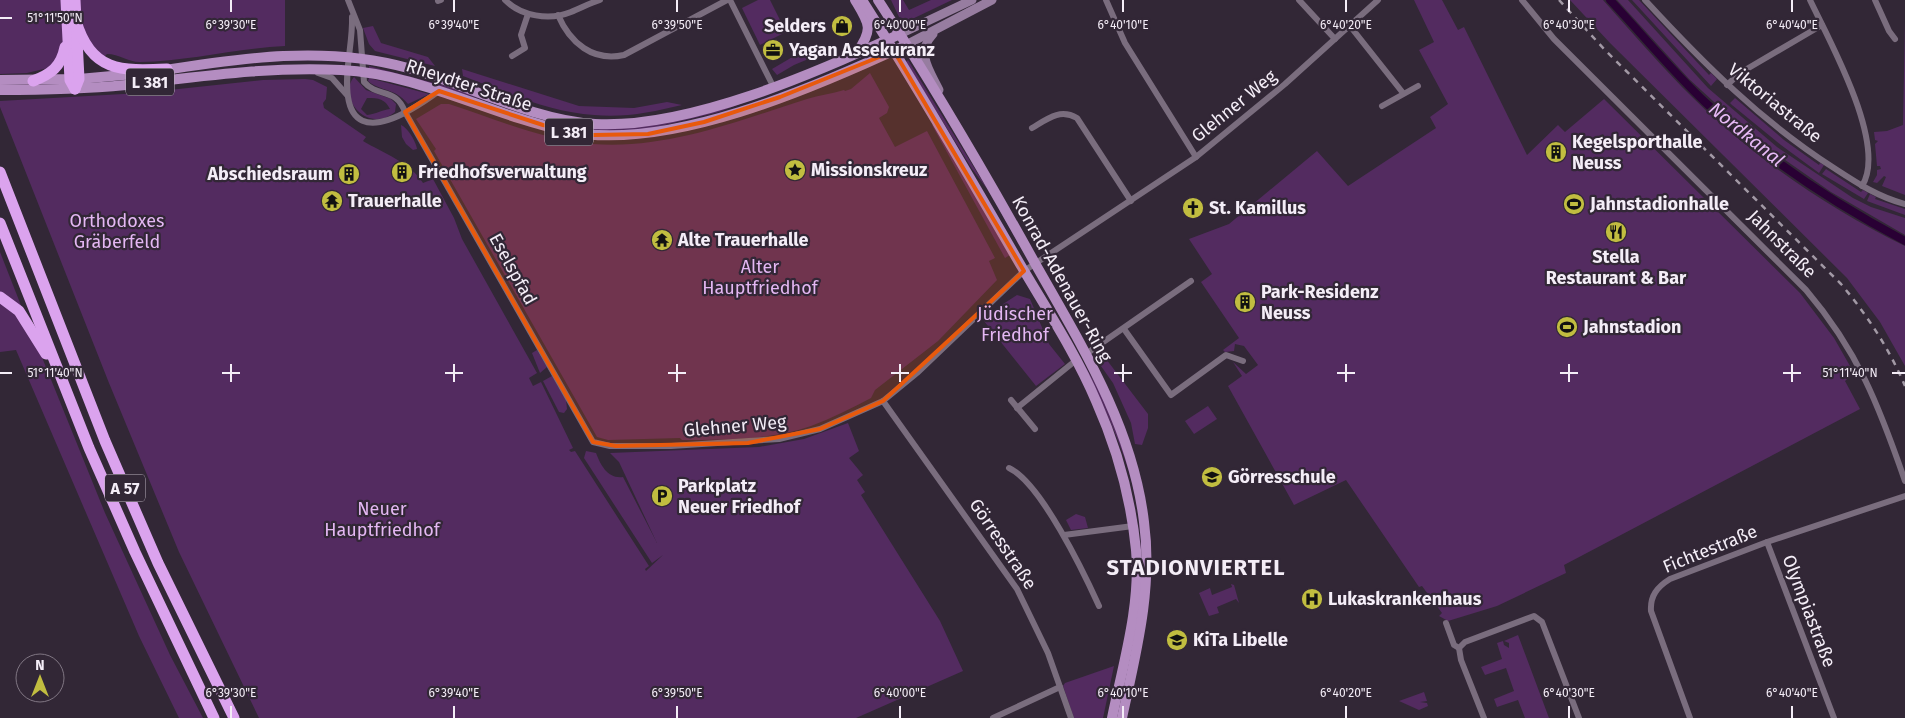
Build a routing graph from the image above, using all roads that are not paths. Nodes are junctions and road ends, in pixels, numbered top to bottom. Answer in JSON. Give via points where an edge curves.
{"nodes":[{"id":1,"x":66,"y":0,"type":"edge"},
{"id":2,"x":75,"y":0,"type":"edge"},
{"id":3,"x":348,"y":0,"type":"edge"},
{"id":4,"x":505,"y":0,"type":"edge"},
{"id":5,"x":600,"y":0,"type":"edge"},
{"id":6,"x":728,"y":0,"type":"edge"},
{"id":7,"x":855,"y":0,"type":"edge"},
{"id":8,"x":862,"y":0,"type":"edge"},
{"id":9,"x":878,"y":0,"type":"edge"},
{"id":10,"x":972,"y":0,"type":"edge"},
{"id":11,"x":992,"y":0,"type":"edge"},
{"id":12,"x":1106,"y":0,"type":"edge"},
{"id":13,"x":1299,"y":0,"type":"edge"},
{"id":14,"x":1378,"y":0,"type":"edge"},
{"id":15,"x":1522,"y":0,"type":"edge"},
{"id":16,"x":1645,"y":0,"type":"edge"},
{"id":17,"x":1810,"y":0,"type":"edge"},
{"id":18,"x":1875,"y":0,"type":"edge"},
{"id":19,"x":352,"y":13,"type":"junction"},
{"id":20,"x":528,"y":14,"type":"junction"},
{"id":21,"x":558,"y":15,"type":"junction"},
{"id":22,"x":76,"y":21,"type":"junction"},
{"id":23,"x":1822,"y":25,"type":"junction"},
{"id":24,"x":1350,"y":26,"type":"junction"},
{"id":25,"x":938,"y":30,"type":"junction"},
{"id":26,"x":900,"y":34,"type":"junction"},
{"id":27,"x":68,"y":38,"type":"junction"},
{"id":28,"x":1335,"y":39,"type":"junction"},
{"id":29,"x":1895,"y":39,"type":"dead end"},
{"id":30,"x":888,"y":40,"type":"junction"},
{"id":31,"x":906,"y":45,"type":"junction"},
{"id":32,"x":894,"y":51,"type":"junction"},
{"id":33,"x":856,"y":54,"type":"junction"},
{"id":34,"x":512,"y":56,"type":"dead end"},
{"id":35,"x":350,"y":57,"type":"junction"},
{"id":36,"x":362,"y":59,"type":"junction"},
{"id":37,"x":167,"y":70,"type":"junction"},
{"id":38,"x":303,"y":70,"type":"junction"},
{"id":39,"x":348,"y":71,"type":"junction"},
{"id":40,"x":362,"y":72,"type":"junction"},
{"id":41,"x":0,"y":80,"type":"edge"},
{"id":42,"x":33,"y":81,"type":"junction"},
{"id":43,"x":75,"y":83,"type":"junction"},
{"id":44,"x":1727,"y":85,"type":"junction"},
{"id":45,"x":773,"y":86,"type":"junction"},
{"id":46,"x":1418,"y":86,"type":"dead end"},
{"id":47,"x":0,"y":90,"type":"edge"},
{"id":48,"x":439,"y":90,"type":"junction"},
{"id":49,"x":1403,"y":94,"type":"junction"},
{"id":50,"x":348,"y":96,"type":"junction"},
{"id":51,"x":942,"y":105,"type":"junction"},
{"id":52,"x":1382,"y":106,"type":"dead end"},
{"id":53,"x":405,"y":112,"type":"junction"},
{"id":54,"x":1032,"y":128,"type":"dead end"},
{"id":55,"x":1196,"y":157,"type":"junction"},
{"id":56,"x":0,"y":172,"type":"edge"},
{"id":57,"x":1862,"y":186,"type":"junction"},
{"id":58,"x":1130,"y":201,"type":"junction"},
{"id":59,"x":1905,"y":204,"type":"edge"},
{"id":60,"x":0,"y":223,"type":"edge"},
{"id":61,"x":1035,"y":262,"type":"junction"},
{"id":62,"x":1024,"y":270,"type":"junction"},
{"id":63,"x":1192,"y":281,"type":"dead end"},
{"id":64,"x":0,"y":297,"type":"edge"},
{"id":65,"x":1124,"y":329,"type":"junction"},
{"id":66,"x":1086,"y":354,"type":"junction"},
{"id":67,"x":1075,"y":361,"type":"junction"},
{"id":68,"x":1243,"y":361,"type":"dead end"},
{"id":69,"x":59,"y":375,"type":"junction"},
{"id":70,"x":1011,"y":400,"type":"dead end"},
{"id":71,"x":883,"y":401,"type":"junction"},
{"id":72,"x":1017,"y":408,"type":"junction"},
{"id":73,"x":1035,"y":429,"type":"dead end"},
{"id":74,"x":593,"y":442,"type":"joint"},
{"id":75,"x":1009,"y":468,"type":"dead end"},
{"id":76,"x":1905,"y":481,"type":"edge"},
{"id":77,"x":1905,"y":496,"type":"edge"},
{"id":78,"x":1133,"y":526,"type":"junction"},
{"id":79,"x":1064,"y":535,"type":"junction"},
{"id":80,"x":1767,"y":542,"type":"junction"},
{"id":81,"x":1099,"y":606,"type":"dead end"},
{"id":82,"x":1446,"y":623,"type":"dead end"},
{"id":83,"x":1459,"y":648,"type":"junction"},
{"id":84,"x":1060,"y":688,"type":"junction"},
{"id":85,"x":214,"y":718,"type":"edge"},
{"id":86,"x":234,"y":718,"type":"edge"},
{"id":87,"x":994,"y":718,"type":"edge"},
{"id":88,"x":1070,"y":718,"type":"edge"},
{"id":89,"x":1112,"y":718,"type":"edge"},
{"id":90,"x":1122,"y":718,"type":"edge"},
{"id":91,"x":1484,"y":718,"type":"edge"},
{"id":92,"x":1578,"y":718,"type":"edge"},
{"id":93,"x":1690,"y":718,"type":"edge"},
{"id":94,"x":1834,"y":718,"type":"edge"}],
"edges":[{"from":1,"to":27,"type":"highway"},
{"from":2,"to":22,"type":"highway"},
{"from":3,"to":19,"type":"street"},
{"from":4,"to":20,"type":"street"},
{"from":5,"to":21,"type":"street"},
{"from":6,"to":21,"type":"street","via":[[624,55],[616,56],[596,54],[578,45]]},
{"from":6,"to":45,"type":"street"},
{"from":7,"to":33,"type":"main road","via":[[869,26],[866,41]]},
{"from":8,"to":30,"type":"main road","name":"Konrad-Adenauer-Ring"},
{"from":9,"to":26,"type":"main road","name":"Konrad-Adenauer-Ring"},
{"from":10,"to":26,"type":"main road","name":"Rheydter Straße","number":"L 381"},
{"from":11,"to":25,"type":"main road","name":"Rheydter Straße","number":"L 381"},
{"from":12,"to":55,"type":"street","via":[[1125,43]]},
{"from":13,"to":28,"type":"street"},
{"from":14,"to":24,"type":"street","name":"Glehner Weg"},
{"from":15,"to":76,"type":"street","name":"Jahnstraße","via":[[1554,39],[1826,313],[1860,366]]},
{"from":16,"to":44,"type":"street","name":"Viktoriastraße"},
{"from":17,"to":23,"type":"street"},
{"from":18,"to":29,"type":"street","via":[[1888,31]]},
{"from":19,"to":35,"type":"street"},
{"from":19,"to":36,"type":"street","via":[[360,30]]},
{"from":20,"to":21,"type":"street"},
{"from":20,"to":34,"type":"street","via":[[521,35],[525,48]]},
{"from":22,"to":37,"type":"highway","via":[[84,43],[102,62],[125,70]]},
{"from":22,"to":43,"type":"highway"},
{"from":23,"to":44,"type":"street","via":[[1740,72]]},
{"from":23,"to":57,"type":"street","via":[[1863,122],[1868,174]]},
{"from":24,"to":28,"type":"street","name":"Glehner Weg"},
{"from":24,"to":49,"type":"street"},
{"from":25,"to":31,"type":"main road","name":"Rheydter Straße","number":"L 381"},
{"from":25,"to":51,"type":"main road","via":[[927,40],[923,53]]},
{"from":26,"to":30,"type":"main road","name":"Rheydter Straße","number":"L 381"},
{"from":26,"to":31,"type":"main road","name":"Konrad-Adenauer-Ring"},
{"from":27,"to":42,"type":"highway","via":[[60,64],[52,72]]},
{"from":27,"to":43,"type":"highway"},
{"from":28,"to":55,"type":"street","name":"Glehner Weg"},
{"from":30,"to":32,"type":"main road","name":"Konrad-Adenauer-Ring"},
{"from":30,"to":33,"type":"main road","name":"Rheydter Straße","number":"L 381"},
{"from":31,"to":32,"type":"main road","name":"Rheydter Straße","number":"L 381"},
{"from":31,"to":51,"type":"main road","name":"Konrad-Adenauer-Ring"},
{"from":32,"to":48,"type":"main road","name":"Rheydter Straße","number":"L 381","via":[[772,100],[704,122],[648,134],[620,136],[568,132]]},
{"from":32,"to":62,"type":"main road","name":"Konrad-Adenauer-Ring"},
{"from":33,"to":45,"type":"main road","name":"Rheydter Straße","number":"L 381"},
{"from":35,"to":36,"type":"main road","name":"Rheydter Straße","number":"L 381"},
{"from":35,"to":37,"type":"main road","name":"Rheydter Straße","number":"L 381","via":[[280,56]]},
{"from":35,"to":39,"type":"street"},
{"from":36,"to":40,"type":"street"},
{"from":36,"to":45,"type":"main road","name":"Rheydter Straße","number":"L 381","via":[[433,75],[546,114],[594,124],[670,117]]},
{"from":37,"to":43,"type":"main road","name":"Rheydter Straße","number":"L 381"},
{"from":38,"to":39,"type":"main road","name":"Rheydter Straße","number":"L 381"},
{"from":38,"to":43,"type":"main road","name":"Rheydter Straße","number":"L 381"},
{"from":38,"to":50,"type":"street","via":[[326,75]]},
{"from":39,"to":40,"type":"main road","name":"Rheydter Straße","number":"L 381"},
{"from":39,"to":50,"type":"street"},
{"from":40,"to":48,"type":"main road","name":"Rheydter Straße","number":"L 381"},
{"from":40,"to":53,"type":"street","name":"Eselspfad","via":[[366,84],[396,97]]},
{"from":41,"to":42,"type":"main road","name":"Rheydter Straße","number":"L 381"},
{"from":42,"to":43,"type":"main road","name":"Rheydter Straße","number":"L 381"},
{"from":43,"to":47,"type":"main road","name":"Rheydter Straße","number":"L 381"},
{"from":44,"to":57,"type":"street","name":"Viktoriastraße","via":[[1786,136]]},
{"from":46,"to":49,"type":"street"},
{"from":48,"to":53,"type":"street"},
{"from":49,"to":52,"type":"street"},
{"from":50,"to":53,"type":"street","via":[[357,116],[368,123],[380,123]]},
{"from":51,"to":61,"type":"main road","name":"Konrad-Adenauer-Ring"},
{"from":53,"to":74,"type":"street","name":"Eselspfad"},
{"from":54,"to":58,"type":"street","via":[[1060,113],[1077,118]]},
{"from":55,"to":58,"type":"street","name":"Glehner Weg"},
{"from":56,"to":86,"type":"highway","number":"A 57","via":[[105,441],[158,563]]},
{"from":57,"to":59,"type":"street","name":"Viktoriastraße"},
{"from":58,"to":61,"type":"street","name":"Glehner Weg"},
{"from":60,"to":69,"type":"highway","number":"A 57"},
{"from":61,"to":62,"type":"street","name":"Glehner Weg"},
{"from":61,"to":66,"type":"main road","name":"Konrad-Adenauer-Ring"},
{"from":62,"to":67,"type":"main road","name":"Konrad-Adenauer-Ring"},
{"from":62,"to":71,"type":"street","name":"Glehner Weg","via":[[917,373]]},
{"from":63,"to":65,"type":"street"},
{"from":64,"to":69,"type":"highway","via":[[19,311]]},
{"from":65,"to":66,"type":"street"},
{"from":65,"to":68,"type":"street","via":[[1171,395],[1226,355]]},
{"from":66,"to":90,"type":"main road","name":"Konrad-Adenauer-Ring","via":[[1129,452],[1144,522],[1146,594]]},
{"from":67,"to":72,"type":"street","name":"Konrad-Adenauer-Ring"},
{"from":67,"to":78,"type":"main road","name":"Konrad-Adenauer-Ring","via":[[1106,425],[1126,490]]},
{"from":69,"to":85,"type":"highway","number":"A 57","via":[[135,552]]},
{"from":70,"to":72,"type":"street"},
{"from":71,"to":74,"type":"street","name":"Glehner Weg","via":[[820,429],[779,440],[671,446],[610,446]]},
{"from":71,"to":84,"type":"street","name":"Görresstraße","via":[[1017,589],[1048,653]]},
{"from":72,"to":73,"type":"street"},
{"from":75,"to":79,"type":"street","via":[[1023,477]]},
{"from":77,"to":80,"type":"street","name":"Fichtestraße"},
{"from":78,"to":79,"type":"street"},
{"from":78,"to":89,"type":"main road","name":"Konrad-Adenauer-Ring","via":[[1136,590]]},
{"from":79,"to":81,"type":"street"},
{"from":80,"to":93,"type":"street","name":"Fichtestraße","via":[[1670,579],[1654,594],[1653,617]]},
{"from":80,"to":94,"type":"street","name":"Olympiastraße"},
{"from":82,"to":83,"type":"street","via":[[1454,645]]},
{"from":83,"to":91,"type":"street"},
{"from":83,"to":92,"type":"street","via":[[1465,642],[1529,617],[1537,617],[1546,631]]},
{"from":84,"to":87,"type":"street"},
{"from":84,"to":88,"type":"street","name":"Görresstraße"}]}
